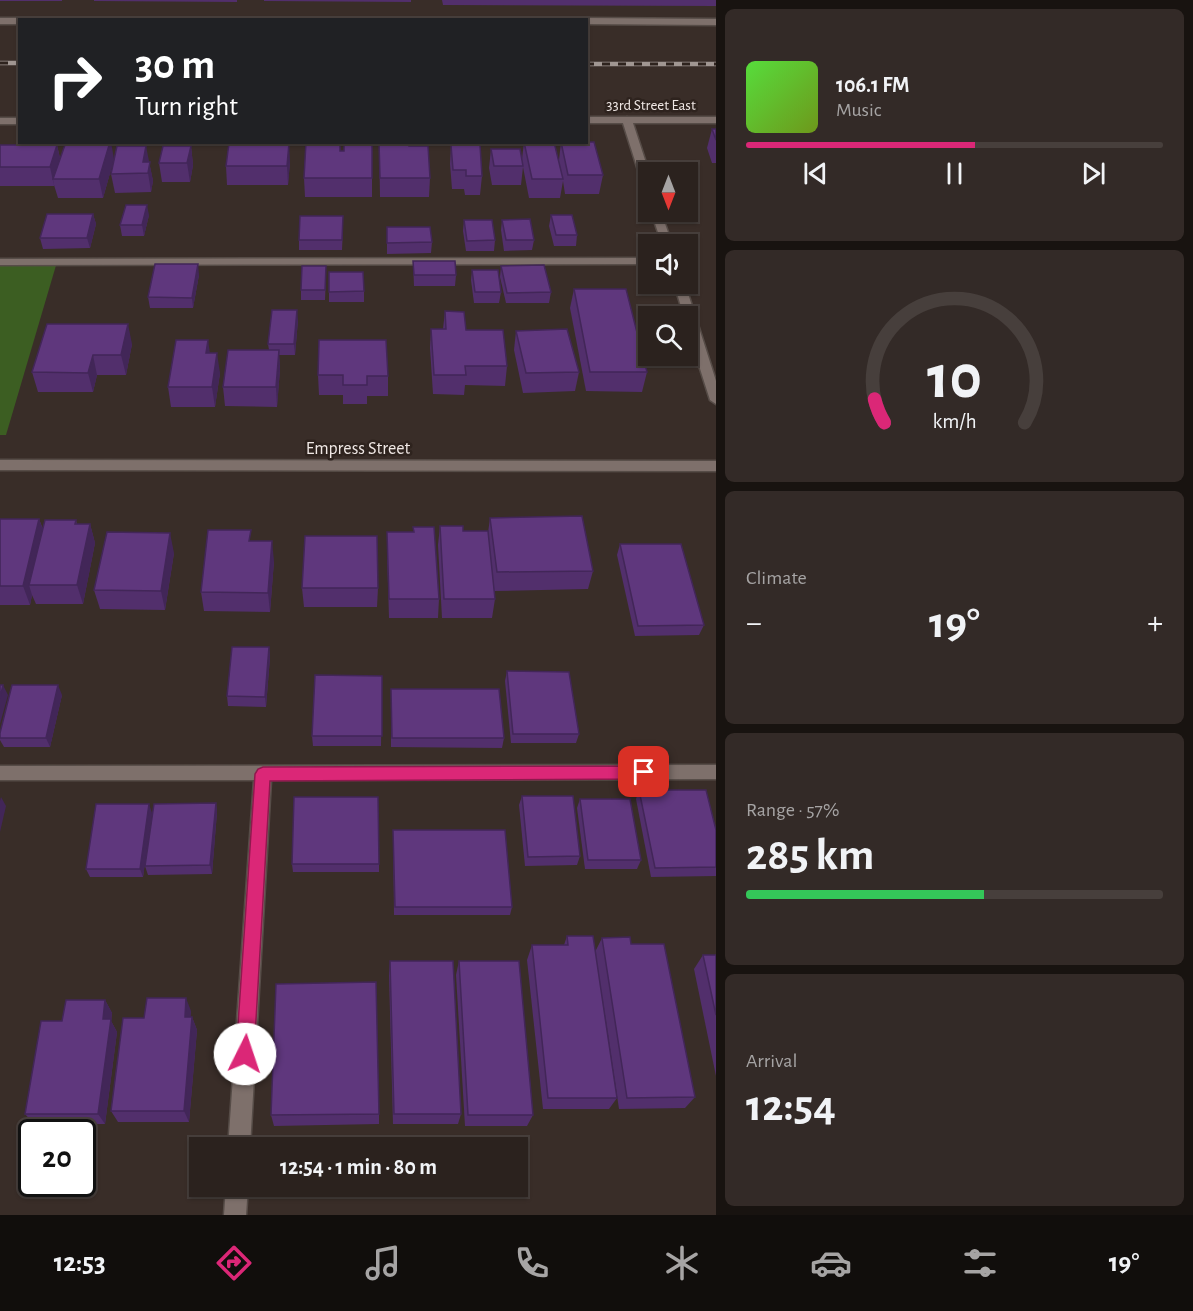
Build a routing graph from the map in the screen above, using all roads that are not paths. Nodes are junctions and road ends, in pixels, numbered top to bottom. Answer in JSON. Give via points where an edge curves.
{"nodes":[{"id":1,"x":0,"y":21,"type":"edge"},
{"id":2,"x":18,"y":21,"type":"edge"},
{"id":3,"x":588,"y":21,"type":"edge"},
{"id":4,"x":716,"y":22,"type":"edge"},
{"id":5,"x":588,"y":120,"type":"edge"},
{"id":6,"x":627,"y":120,"type":"junction"},
{"id":7,"x":716,"y":120,"type":"edge"},
{"id":8,"x":0,"y":121,"type":"edge"},
{"id":9,"x":18,"y":121,"type":"edge"},
{"id":10,"x":640,"y":162,"type":"edge"},
{"id":11,"x":638,"y":261,"type":"edge"},
{"id":12,"x":0,"y":262,"type":"edge"},
{"id":13,"x":682,"y":294,"type":"edge"},
{"id":14,"x":716,"y":400,"type":"edge"},
{"id":15,"x":0,"y":465,"type":"edge"},
{"id":16,"x":716,"y":466,"type":"edge"},
{"id":17,"x":716,"y":772,"type":"edge"},
{"id":18,"x":0,"y":773,"type":"edge"},
{"id":19,"x":263,"y":774,"type":"junction"},
{"id":20,"x":240,"y":1137,"type":"edge"},
{"id":21,"x":236,"y":1197,"type":"edge"},
{"id":22,"x":235,"y":1215,"type":"edge"}],
"edges":[{"from":1,"to":2,"type":"street"},
{"from":3,"to":4,"type":"street"},
{"from":5,"to":6,"type":"street","name":"33rd Street East"},
{"from":6,"to":7,"type":"street","name":"33rd Street East"},
{"from":6,"to":10,"type":"street"},
{"from":8,"to":9,"type":"street"},
{"from":11,"to":12,"type":"street"},
{"from":13,"to":14,"type":"street"},
{"from":15,"to":16,"type":"street","name":"Empress Street"},
{"from":17,"to":19,"type":"street"},
{"from":18,"to":19,"type":"street"},
{"from":19,"to":20,"type":"street"},
{"from":21,"to":22,"type":"street"}]}
